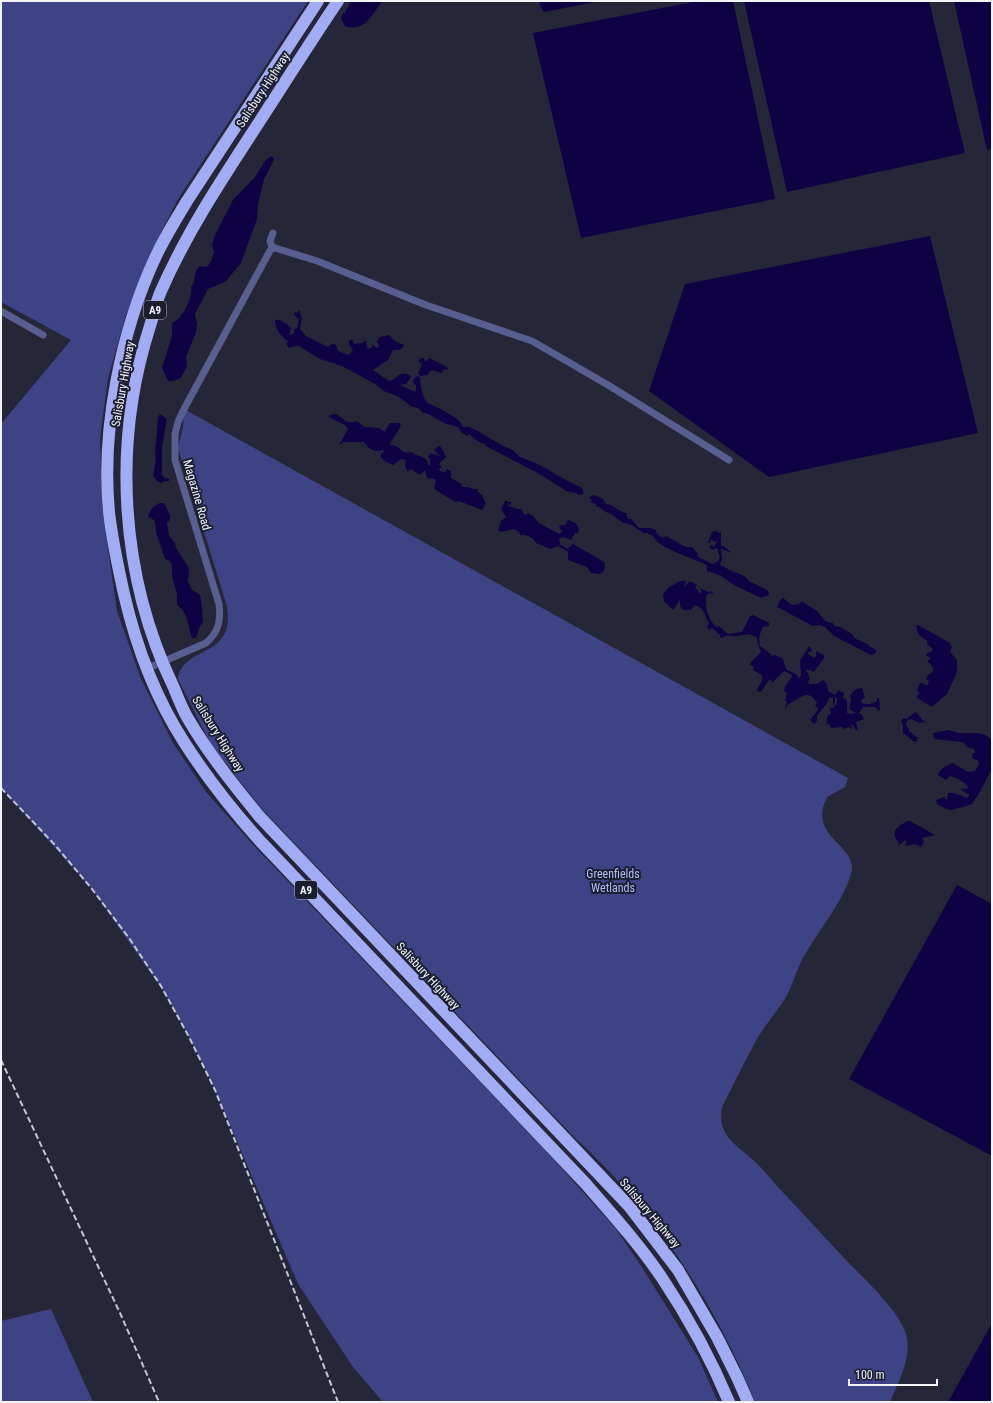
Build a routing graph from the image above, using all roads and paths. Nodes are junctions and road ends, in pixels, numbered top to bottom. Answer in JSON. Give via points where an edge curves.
{"nodes":[{"id":1,"x":318,"y":1,"type":"edge"},
{"id":2,"x":338,"y":1,"type":"edge"},
{"id":3,"x":273,"y":233,"type":"dead end"},
{"id":4,"x":272,"y":247,"type":"junction"},
{"id":5,"x":1,"y":311,"type":"edge"},
{"id":6,"x":43,"y":335,"type":"dead end"},
{"id":7,"x":729,"y":460,"type":"dead end"},
{"id":8,"x":161,"y":662,"type":"junction"},
{"id":9,"x":146,"y":669,"type":"junction"},
{"id":10,"x":729,"y":1402,"type":"edge"},
{"id":11,"x":748,"y":1402,"type":"edge"}],
"edges":[{"from":1,"to":9,"type":"highway","name":"Salisbury Highway","number":"A9","via":[[168,234],[133,316],[119,366],[108,452],[109,512],[119,572]]},
{"from":2,"to":8,"type":"highway","name":"Salisbury Highway","number":"A9","via":[[186,238],[160,293],[142,352],[130,413],[126,503],[140,596]]},
{"from":3,"to":4,"type":"street","name":"Magazine Road","via":[[270,241]]},
{"from":4,"to":7,"type":"street","via":[[316,261],[426,305],[532,341]]},
{"from":4,"to":8,"type":"street","name":"Magazine Road","via":[[184,409],[175,434],[174,460],[219,604],[219,626],[206,643]]},
{"from":5,"to":6,"type":"street"},
{"from":8,"to":9,"type":"street","name":"Magazine Road"},
{"from":8,"to":11,"type":"highway","name":"Salisbury Highway","number":"A9","via":[[187,716],[216,762],[259,816],[629,1206],[678,1270],[717,1337]]},
{"from":9,"to":10,"type":"highway","name":"Salisbury Highway","number":"A9","via":[[184,742],[236,814],[615,1217],[662,1279],[698,1337]]}]}
